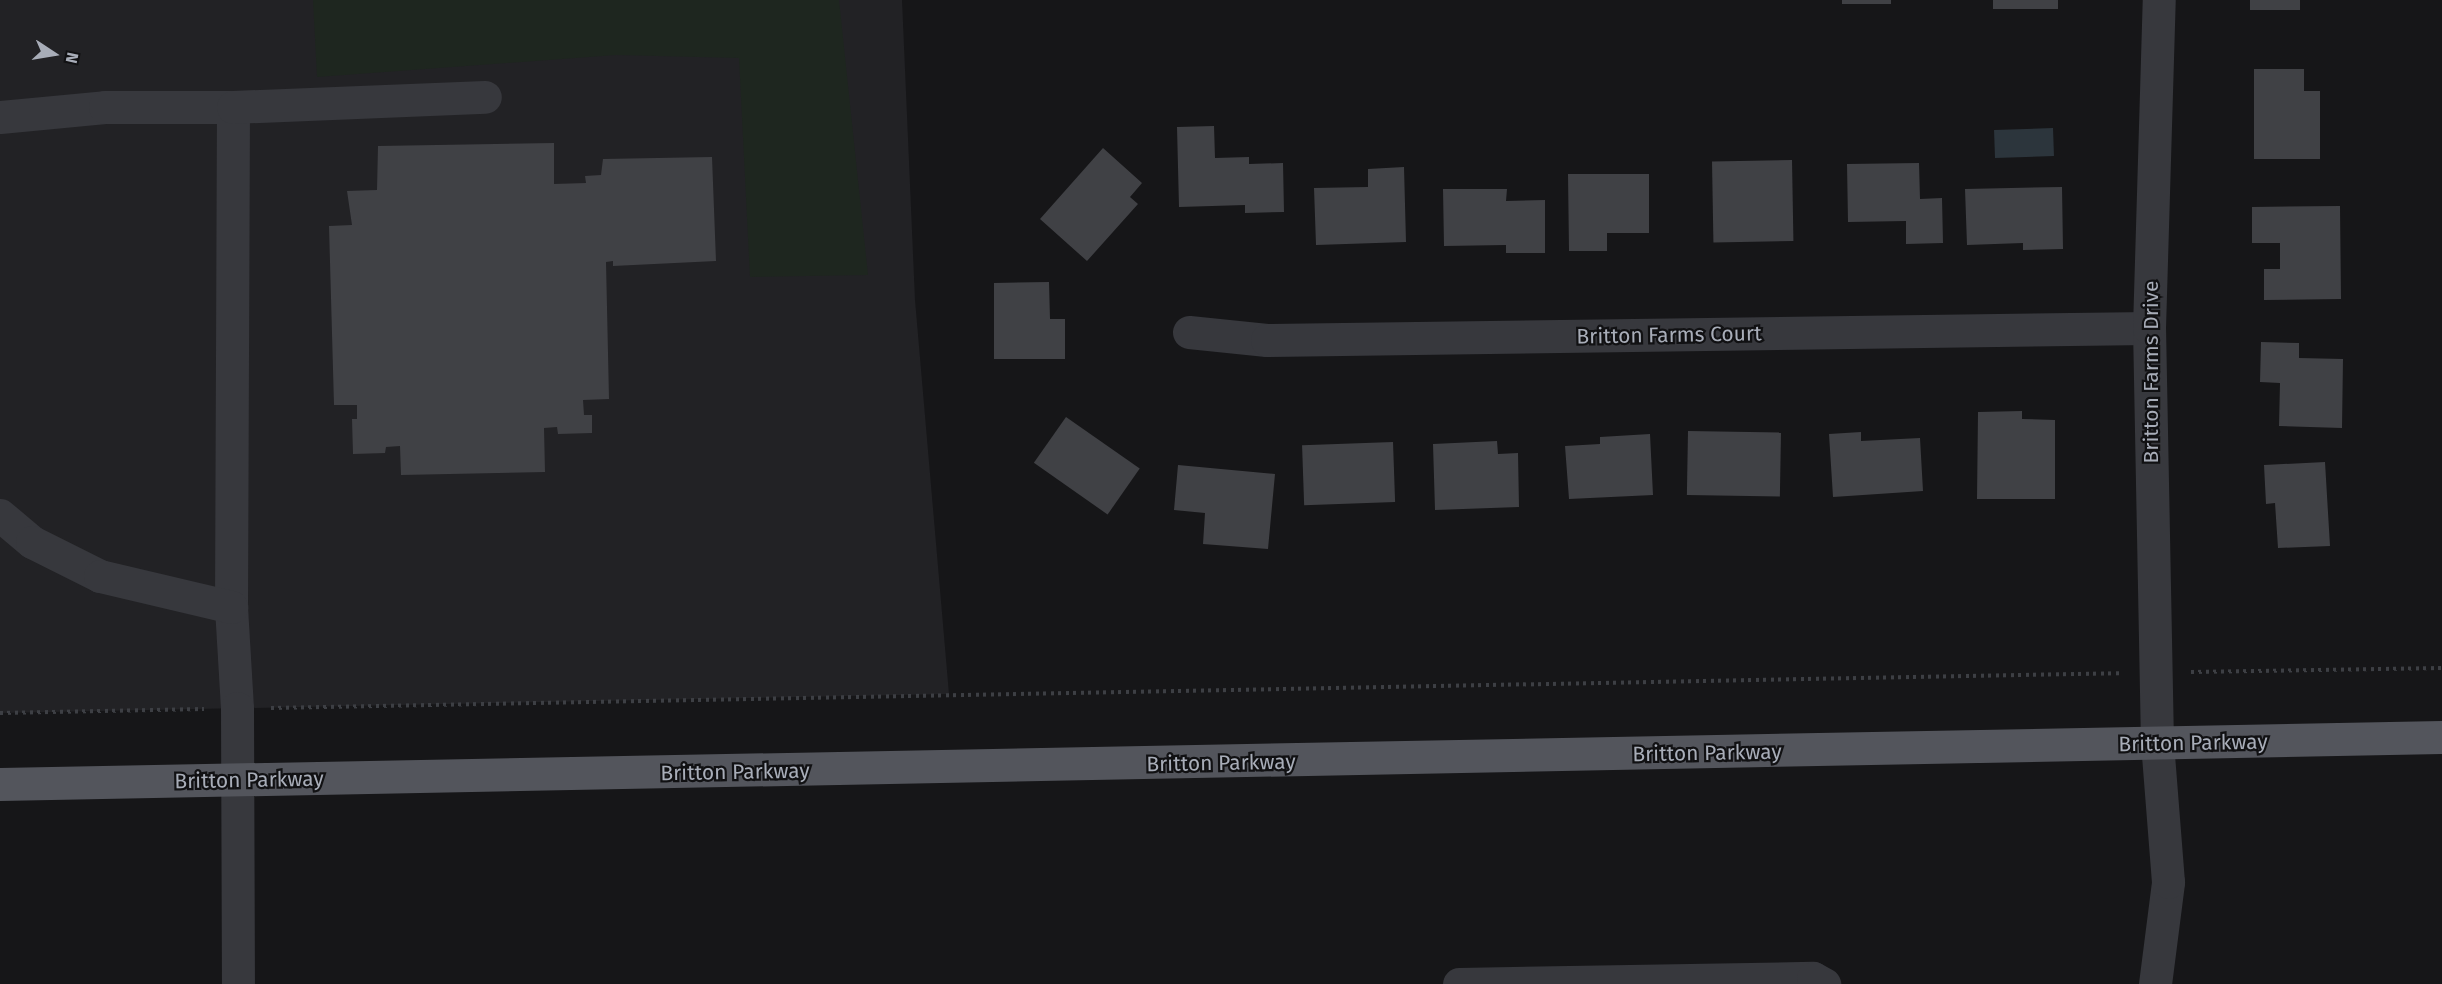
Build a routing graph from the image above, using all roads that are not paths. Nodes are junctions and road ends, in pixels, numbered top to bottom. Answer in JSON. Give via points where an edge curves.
{"nodes":[{"id":1,"x":2159,"y":0,"type":"edge"},
{"id":2,"x":485,"y":97,"type":"dead end"},
{"id":3,"x":233,"y":107,"type":"junction"},
{"id":4,"x":0,"y":117,"type":"edge"},
{"id":5,"x":2149,"y":328,"type":"junction"},
{"id":6,"x":1189,"y":332,"type":"dead end"},
{"id":7,"x":0,"y":515,"type":"edge"},
{"id":8,"x":231,"y":607,"type":"junction"},
{"id":9,"x":2442,"y":737,"type":"edge"},
{"id":10,"x":2157,"y":743,"type":"junction"},
{"id":11,"x":237,"y":780,"type":"junction"},
{"id":12,"x":0,"y":784,"type":"edge"},
{"id":13,"x":1698,"y":982,"type":"edge"},
{"id":14,"x":1815,"y":982,"type":"edge"},
{"id":15,"x":1583,"y":983,"type":"edge"},
{"id":16,"x":238,"y":984,"type":"edge"},
{"id":17,"x":1459,"y":984,"type":"edge"},
{"id":18,"x":1470,"y":984,"type":"edge"},
{"id":19,"x":2155,"y":984,"type":"edge"}],
"edges":[{"from":1,"to":5,"type":"street","name":"Britton Farms Drive"},
{"from":2,"to":3,"type":"street"},
{"from":3,"to":4,"type":"street","via":[[105,107]]},
{"from":3,"to":8,"type":"street"},
{"from":5,"to":6,"type":"street","name":"Britton Farms Court","via":[[1267,340]]},
{"from":5,"to":10,"type":"street","name":"Britton Farms Drive"},
{"from":7,"to":8,"type":"street","via":[[32,542],[100,576]]},
{"from":8,"to":11,"type":"street"},
{"from":9,"to":10,"type":"main road","name":"Britton Parkway"},
{"from":10,"to":11,"type":"main road","name":"Britton Parkway"},
{"from":10,"to":19,"type":"street","name":"Britton Farms Drive","via":[[2168,882]]},
{"from":11,"to":12,"type":"main road","name":"Britton Parkway"},
{"from":11,"to":16,"type":"street"},
{"from":13,"to":14,"type":"street"},
{"from":13,"to":15,"type":"street"},
{"from":15,"to":18,"type":"street"},
{"from":17,"to":18,"type":"street"}]}
